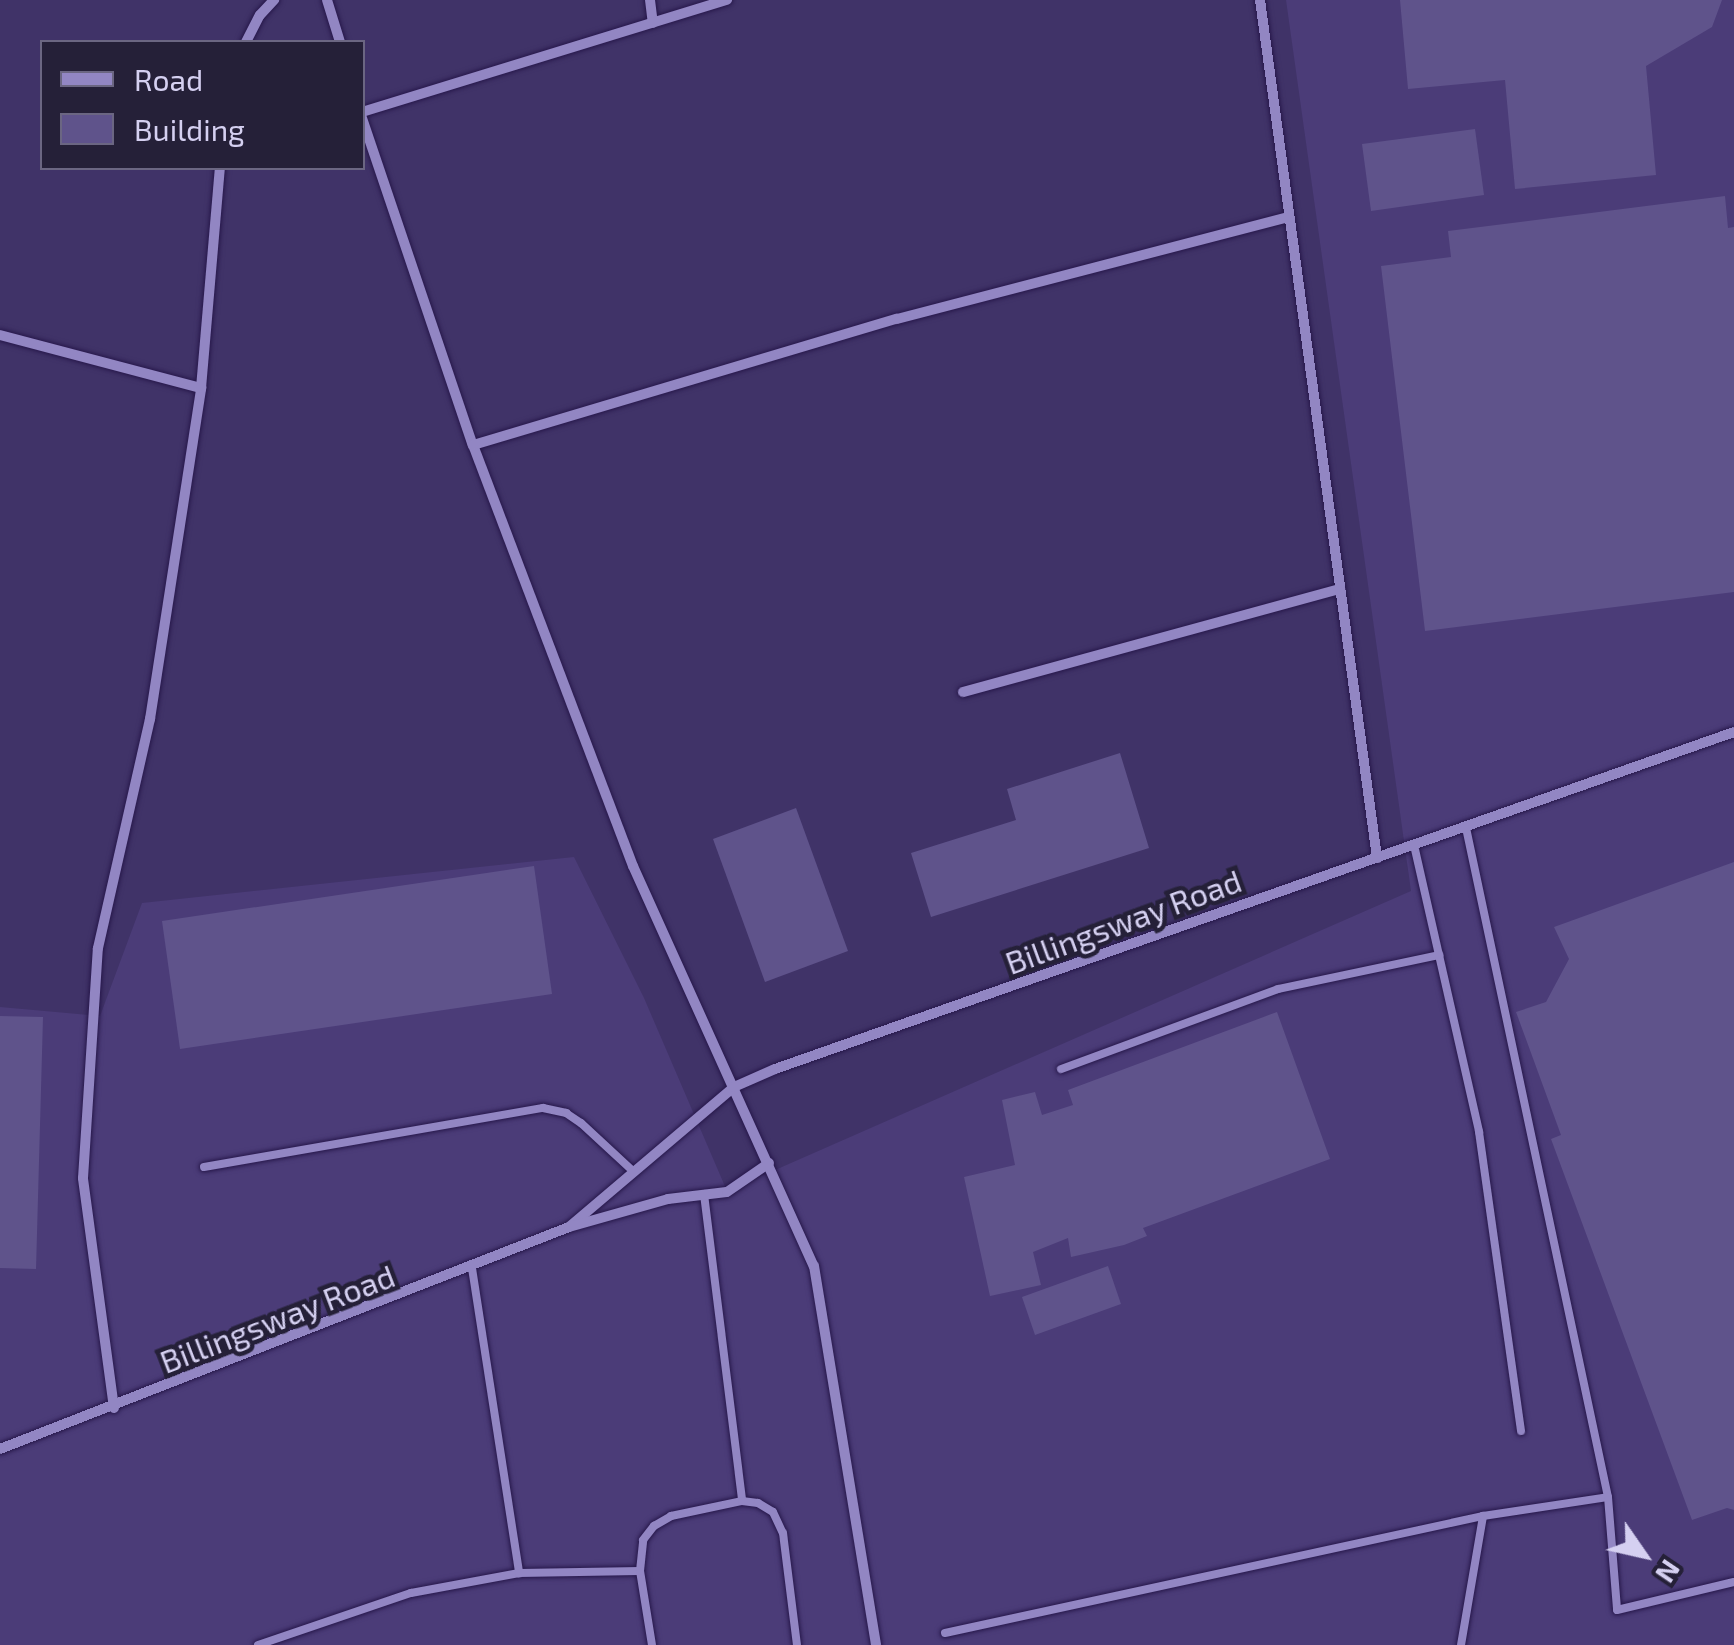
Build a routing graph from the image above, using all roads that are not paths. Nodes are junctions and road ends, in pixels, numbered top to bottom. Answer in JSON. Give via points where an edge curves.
{"nodes":[{"id":1,"x":274,"y":0,"type":"edge"},
{"id":2,"x":327,"y":0,"type":"edge"},
{"id":3,"x":650,"y":0,"type":"edge"},
{"id":4,"x":727,"y":0,"type":"edge"},
{"id":5,"x":1260,"y":0,"type":"edge"},
{"id":6,"x":653,"y":22,"type":"junction"},
{"id":7,"x":247,"y":40,"type":"edge"},
{"id":8,"x":339,"y":40,"type":"edge"},
{"id":9,"x":365,"y":114,"type":"edge"},
{"id":10,"x":365,"y":124,"type":"edge"},
{"id":11,"x":220,"y":170,"type":"edge"},
{"id":12,"x":1289,"y":216,"type":"junction"},
{"id":13,"x":0,"y":335,"type":"edge"},
{"id":14,"x":201,"y":388,"type":"junction"},
{"id":15,"x":473,"y":445,"type":"junction"},
{"id":16,"x":1340,"y":589,"type":"junction"},
{"id":17,"x":963,"y":692,"type":"dead end"},
{"id":18,"x":1734,"y":732,"type":"edge"},
{"id":19,"x":1466,"y":828,"type":"junction"},
{"id":20,"x":1414,"y":846,"type":"junction"},
{"id":21,"x":1377,"y":858,"type":"junction"},
{"id":22,"x":1438,"y":955,"type":"junction"},
{"id":23,"x":1061,"y":1069,"type":"dead end"},
{"id":24,"x":734,"y":1087,"type":"junction"},
{"id":25,"x":769,"y":1163,"type":"junction"},
{"id":26,"x":204,"y":1167,"type":"dead end"},
{"id":27,"x":634,"y":1172,"type":"junction"},
{"id":28,"x":704,"y":1194,"type":"junction"},
{"id":29,"x":569,"y":1227,"type":"junction"},
{"id":30,"x":472,"y":1268,"type":"junction"},
{"id":31,"x":114,"y":1408,"type":"junction"},
{"id":32,"x":1522,"y":1431,"type":"dead end"},
{"id":33,"x":0,"y":1450,"type":"edge"},
{"id":34,"x":1608,"y":1498,"type":"junction"},
{"id":35,"x":742,"y":1501,"type":"junction"},
{"id":36,"x":1484,"y":1516,"type":"junction"},
{"id":37,"x":640,"y":1571,"type":"junction"},
{"id":38,"x":519,"y":1573,"type":"junction"},
{"id":39,"x":1734,"y":1582,"type":"edge"},
{"id":40,"x":945,"y":1633,"type":"dead end"},
{"id":41,"x":258,"y":1645,"type":"edge"},
{"id":42,"x":652,"y":1645,"type":"edge"},
{"id":43,"x":797,"y":1645,"type":"edge"},
{"id":44,"x":876,"y":1645,"type":"edge"},
{"id":45,"x":1462,"y":1645,"type":"edge"}],
"edges":[{"from":1,"to":7,"type":"street"},
{"from":2,"to":8,"type":"street"},
{"from":3,"to":6,"type":"street"},
{"from":4,"to":6,"type":"street"},
{"from":5,"to":12,"type":"street"},
{"from":6,"to":9,"type":"street"},
{"from":10,"to":15,"type":"street"},
{"from":11,"to":14,"type":"street"},
{"from":12,"to":15,"type":"street","via":[[897,320]]},
{"from":12,"to":16,"type":"street"},
{"from":13,"to":14,"type":"street"},
{"from":14,"to":31,"type":"street","via":[[150,719],[98,948],[83,1178]]},
{"from":15,"to":24,"type":"street","via":[[633,866]]},
{"from":16,"to":17,"type":"street"},
{"from":16,"to":21,"type":"street"},
{"from":18,"to":19,"type":"street","name":"Billingsway Road"},
{"from":19,"to":20,"type":"street","name":"Billingsway Road"},
{"from":19,"to":34,"type":"lane"},
{"from":20,"to":21,"type":"street","name":"Billingsway Road"},
{"from":20,"to":22,"type":"lane"},
{"from":21,"to":24,"type":"street","name":"Billingsway Road"},
{"from":22,"to":23,"type":"lane","via":[[1278,989]]},
{"from":22,"to":32,"type":"lane","via":[[1479,1132]]},
{"from":24,"to":25,"type":"street"},
{"from":24,"to":27,"type":"street","name":"Billingsway Road"},
{"from":25,"to":28,"type":"street","name":"Billingsway Road","via":[[727,1192]]},
{"from":25,"to":44,"type":"street","via":[[814,1266]]},
{"from":26,"to":27,"type":"lane","via":[[543,1108],[566,1112]]},
{"from":27,"to":29,"type":"street","name":"Billingsway Road"},
{"from":28,"to":29,"type":"street","name":"Billingsway Road"},
{"from":28,"to":35,"type":"lane"},
{"from":29,"to":30,"type":"street","name":"Billingsway Road"},
{"from":30,"to":31,"type":"street","name":"Billingsway Road"},
{"from":30,"to":38,"type":"lane"},
{"from":31,"to":33,"type":"street","name":"Billingsway Road"},
{"from":34,"to":36,"type":"lane"},
{"from":34,"to":39,"type":"lane","via":[[1616,1610]]},
{"from":35,"to":37,"type":"lane","via":[[654,1526],[643,1540]]},
{"from":35,"to":43,"type":"lane","via":[[773,1512],[783,1533]]},
{"from":36,"to":40,"type":"lane"},
{"from":36,"to":45,"type":"lane"},
{"from":37,"to":38,"type":"lane"},
{"from":37,"to":42,"type":"lane"},
{"from":38,"to":41,"type":"lane","via":[[412,1593]]}]}
